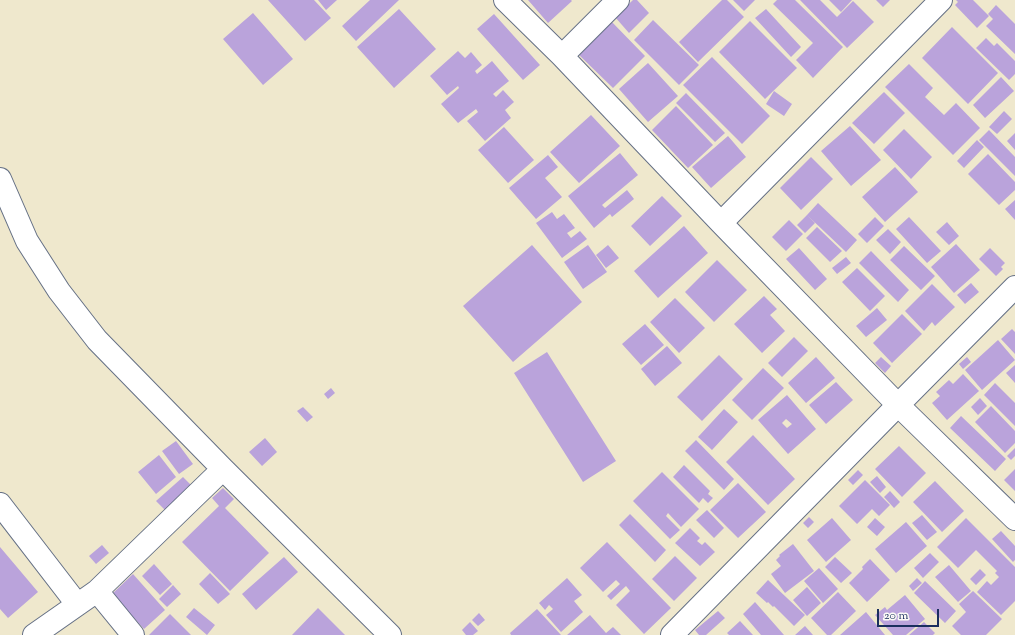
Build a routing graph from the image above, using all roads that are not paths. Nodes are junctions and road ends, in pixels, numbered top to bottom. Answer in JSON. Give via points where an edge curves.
{"nodes":[{"id":1,"x":505,"y":0,"type":"edge"},
{"id":2,"x":618,"y":0,"type":"edge"},
{"id":3,"x":941,"y":0,"type":"edge"},
{"id":4,"x":562,"y":56,"type":"junction"},
{"id":5,"x":0,"y":179,"type":"edge"},
{"id":6,"x":721,"y":223,"type":"junction"},
{"id":7,"x":1015,"y":287,"type":"edge"},
{"id":8,"x":898,"y":405,"type":"junction"},
{"id":9,"x":223,"y":469,"type":"junction"},
{"id":10,"x":0,"y":504,"type":"edge"},
{"id":11,"x":1015,"y":519,"type":"edge"},
{"id":12,"x":97,"y":591,"type":"junction"},
{"id":13,"x":77,"y":604,"type":"junction"},
{"id":14,"x":34,"y":635,"type":"edge"},
{"id":15,"x":133,"y":635,"type":"edge"},
{"id":16,"x":390,"y":635,"type":"edge"},
{"id":17,"x":672,"y":635,"type":"edge"}],
"edges":[{"from":1,"to":4,"type":"street"},
{"from":2,"to":4,"type":"street"},
{"from":3,"to":6,"type":"street"},
{"from":4,"to":6,"type":"street"},
{"from":5,"to":9,"type":"street","via":[[27,240],[59,291],[97,340]]},
{"from":6,"to":8,"type":"street"},
{"from":7,"to":8,"type":"street"},
{"from":8,"to":11,"type":"street"},
{"from":8,"to":17,"type":"street"},
{"from":9,"to":12,"type":"street"},
{"from":9,"to":16,"type":"street"},
{"from":10,"to":13,"type":"street"},
{"from":12,"to":13,"type":"street"},
{"from":12,"to":15,"type":"street"},
{"from":13,"to":14,"type":"street"}]}
